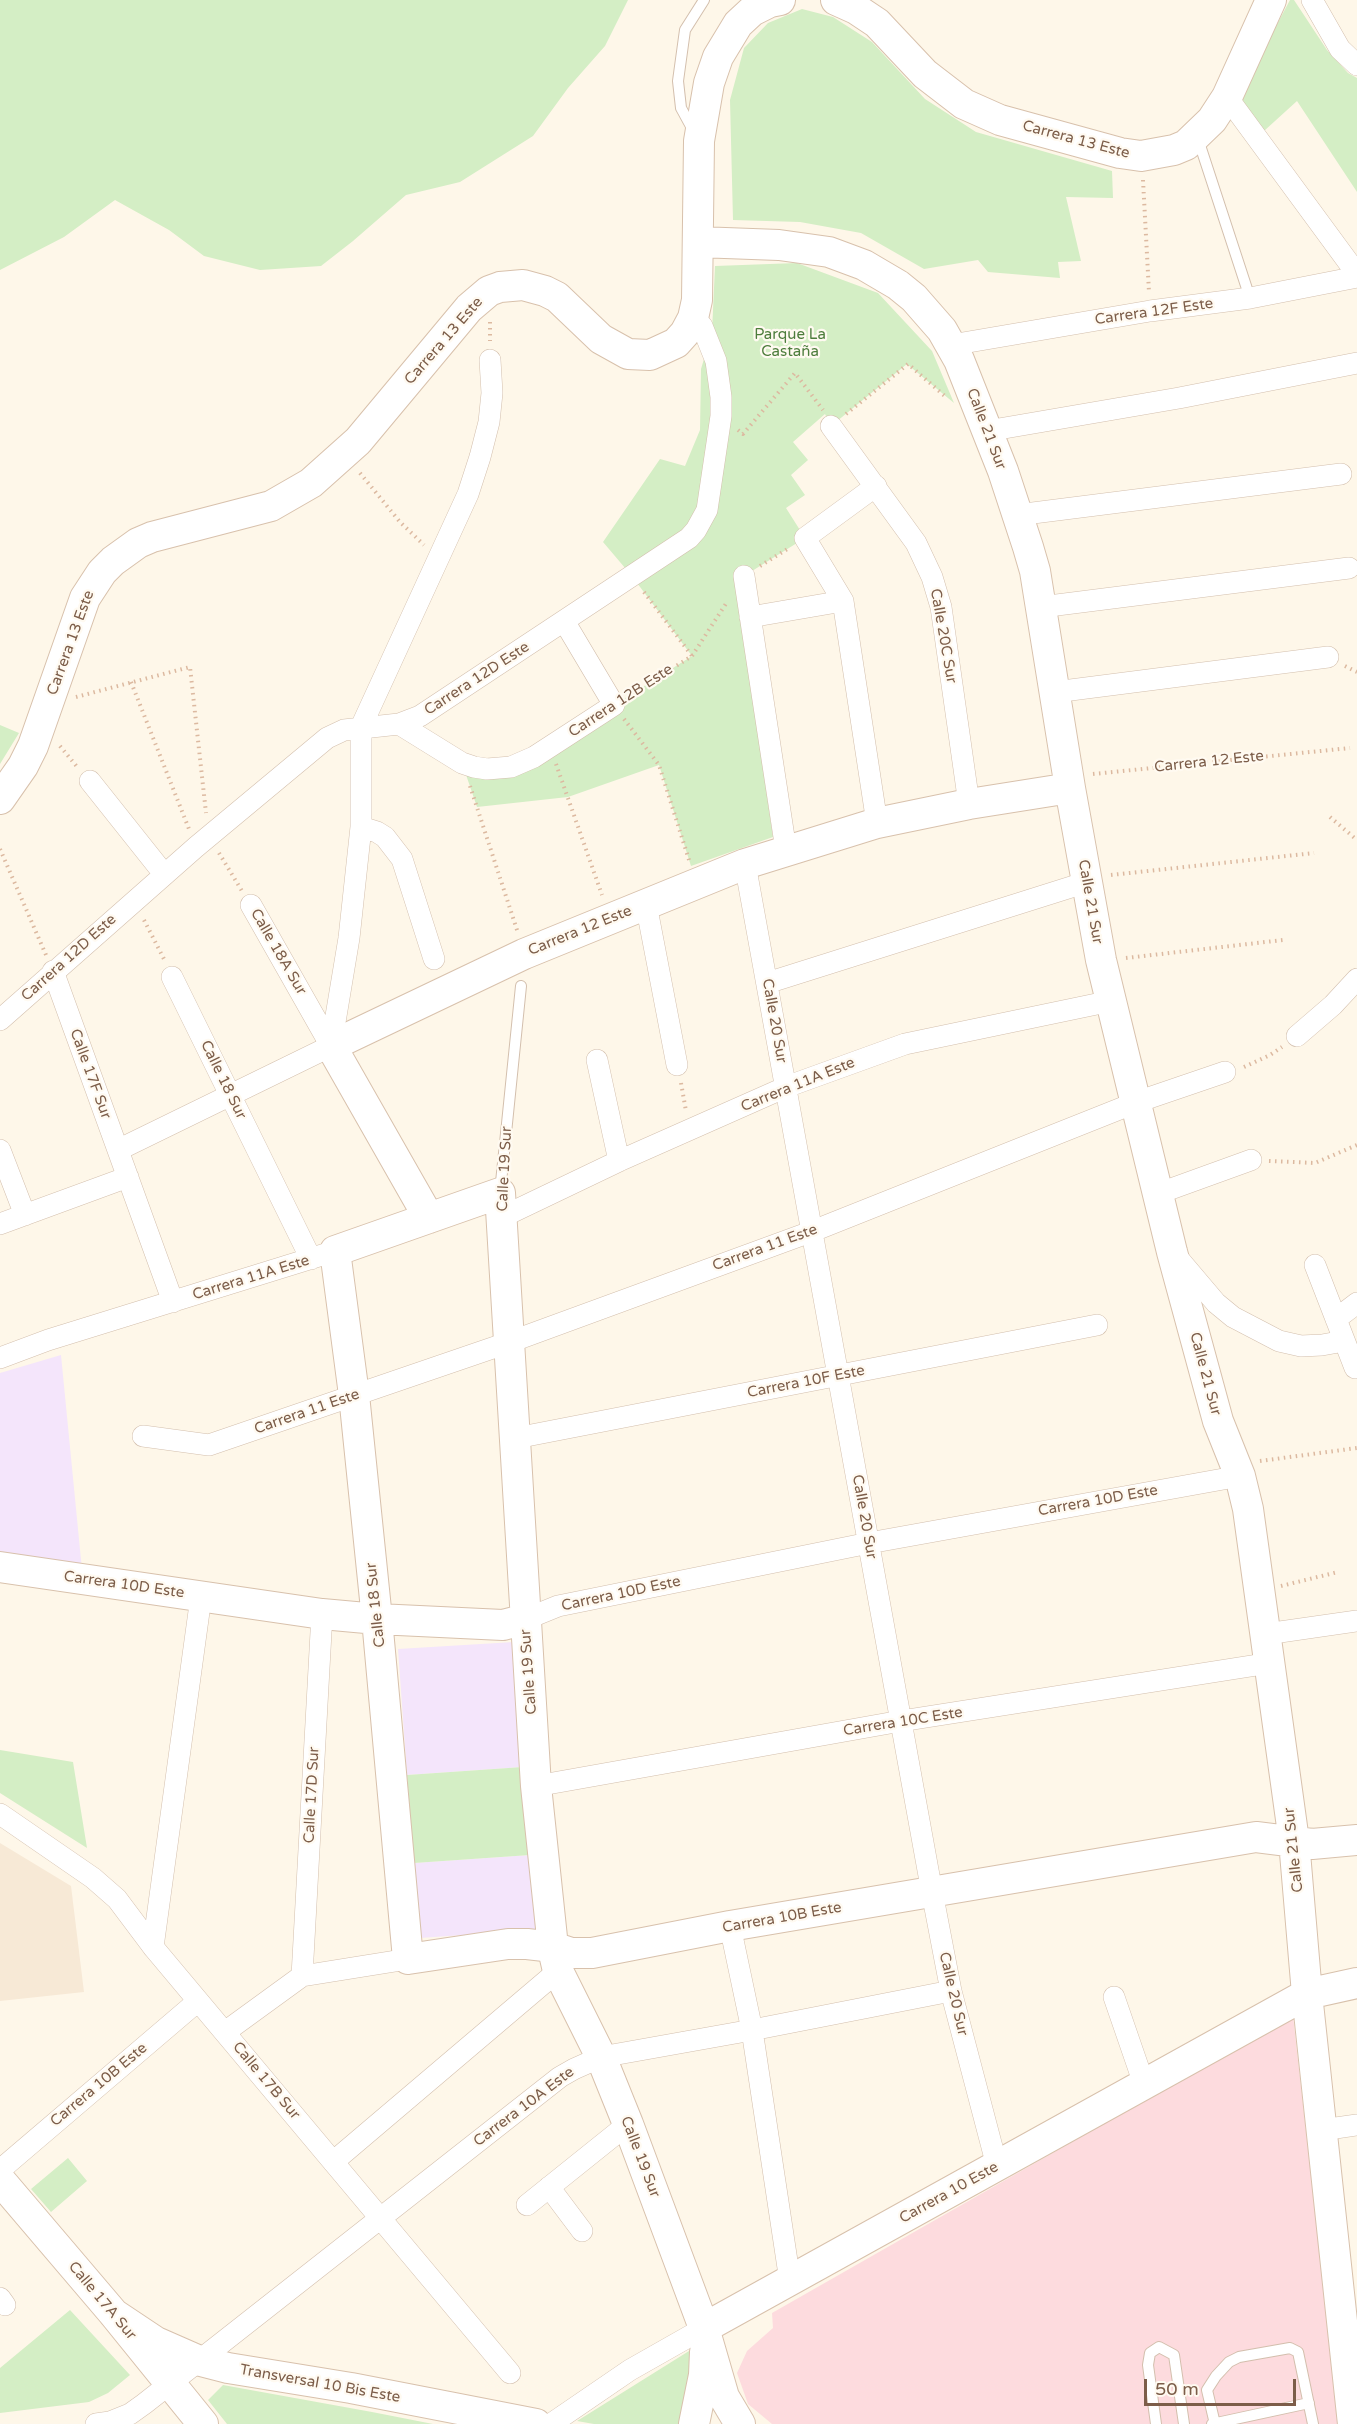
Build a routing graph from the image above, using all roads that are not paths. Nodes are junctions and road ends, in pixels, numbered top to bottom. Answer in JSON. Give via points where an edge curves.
{"nodes":[{"id":1,"x":704,"y":0,"type":"edge"},
{"id":2,"x":780,"y":0,"type":"edge"},
{"id":3,"x":836,"y":0,"type":"edge"},
{"id":4,"x":1271,"y":0,"type":"edge"},
{"id":5,"x":1311,"y":0,"type":"edge"},
{"id":6,"x":1357,"y":65,"type":"edge"},
{"id":7,"x":1227,"y":97,"type":"junction"},
{"id":8,"x":1197,"y":136,"type":"junction"},
{"id":9,"x":699,"y":141,"type":"junction"},
{"id":10,"x":698,"y":242,"type":"junction"},
{"id":11,"x":1357,"y":275,"type":"edge"},
{"id":12,"x":1250,"y":298,"type":"junction"},
{"id":13,"x":693,"y":318,"type":"junction"},
{"id":14,"x":951,"y":345,"type":"junction"},
{"id":15,"x":490,"y":360,"type":"dead end"},
{"id":16,"x":1357,"y":363,"type":"edge"},
{"id":17,"x":831,"y":426,"type":"road end"},
{"id":18,"x":987,"y":431,"type":"junction"},
{"id":19,"x":1341,"y":474,"type":"dead end"},
{"id":20,"x":876,"y":486,"type":"junction"},
{"id":21,"x":1017,"y":515,"type":"junction"},
{"id":22,"x":1349,"y":568,"type":"dead end"},
{"id":23,"x":744,"y":576,"type":"road end"},
{"id":24,"x":843,"y":601,"type":"junction"},
{"id":25,"x":1041,"y":607,"type":"junction"},
{"id":26,"x":750,"y":617,"type":"junction"},
{"id":27,"x":564,"y":621,"type":"junction"},
{"id":28,"x":1328,"y":657,"type":"dead end"},
{"id":29,"x":1055,"y":692,"type":"junction"},
{"id":30,"x":399,"y":724,"type":"junction"},
{"id":31,"x":362,"y":728,"type":"junction"},
{"id":32,"x":90,"y":781,"type":"road end"},
{"id":33,"x":1069,"y":782,"type":"junction"},
{"id":34,"x":0,"y":799,"type":"edge"},
{"id":35,"x":969,"y":804,"type":"junction"},
{"id":36,"x":877,"y":823,"type":"junction"},
{"id":37,"x":361,"y":827,"type":"junction"},
{"id":38,"x":786,"y":850,"type":"junction"},
{"id":39,"x":745,"y":864,"type":"junction"},
{"id":40,"x":164,"y":874,"type":"junction"},
{"id":41,"x":1086,"y":880,"type":"junction"},
{"id":42,"x":646,"y":904,"type":"junction"},
{"id":43,"x":250,"y":905,"type":"road end"},
{"id":44,"x":434,"y":959,"type":"dead end"},
{"id":45,"x":53,"y":971,"type":"junction"},
{"id":46,"x":172,"y":977,"type":"road end"},
{"id":47,"x":1357,"y":979,"type":"edge"},
{"id":48,"x":767,"y":983,"type":"junction"},
{"id":49,"x":521,"y":987,"type":"dead end"},
{"id":50,"x":1111,"y":1001,"type":"junction"},
{"id":51,"x":0,"y":1020,"type":"edge"},
{"id":52,"x":1297,"y":1036,"type":"road end"},
{"id":53,"x":331,"y":1046,"type":"junction"},
{"id":54,"x":597,"y":1060,"type":"dead end"},
{"id":55,"x":677,"y":1065,"type":"road end"},
{"id":56,"x":1226,"y":1072,"type":"road end"},
{"id":57,"x":786,"y":1087,"type":"junction"},
{"id":58,"x":231,"y":1096,"type":"junction"},
{"id":59,"x":1137,"y":1102,"type":"junction"},
{"id":60,"x":0,"y":1150,"type":"edge"},
{"id":61,"x":118,"y":1150,"type":"junction"},
{"id":62,"x":1251,"y":1160,"type":"road end"},
{"id":63,"x":619,"y":1161,"type":"junction"},
{"id":64,"x":128,"y":1177,"type":"junction"},
{"id":65,"x":1157,"y":1194,"type":"junction"},
{"id":66,"x":501,"y":1205,"type":"junction"},
{"id":67,"x":25,"y":1215,"type":"junction"},
{"id":68,"x":429,"y":1218,"type":"junction"},
{"id":69,"x":0,"y":1224,"type":"edge"},
{"id":70,"x":813,"y":1231,"type":"junction"},
{"id":71,"x":1172,"y":1252,"type":"junction"},
{"id":72,"x":323,"y":1255,"type":"junction"},
{"id":73,"x":1315,"y":1264,"type":"dead end"},
{"id":74,"x":173,"y":1302,"type":"junction"},
{"id":75,"x":1357,"y":1303,"type":"edge"},
{"id":76,"x":1336,"y":1319,"type":"junction"},
{"id":77,"x":1096,"y":1325,"type":"dead end"},
{"id":78,"x":1344,"y":1341,"type":"junction"},
{"id":79,"x":510,"y":1342,"type":"junction"},
{"id":80,"x":0,"y":1358,"type":"edge"},
{"id":81,"x":1355,"y":1368,"type":"dead end"},
{"id":82,"x":839,"y":1376,"type":"junction"},
{"id":83,"x":354,"y":1395,"type":"junction"},
{"id":84,"x":143,"y":1436,"type":"dead end"},
{"id":85,"x":516,"y":1438,"type":"junction"},
{"id":86,"x":1237,"y":1470,"type":"junction"},
{"id":87,"x":869,"y":1543,"type":"junction"},
{"id":88,"x":0,"y":1567,"type":"edge"},
{"id":89,"x":201,"y":1597,"type":"junction"},
{"id":90,"x":322,"y":1614,"type":"junction"},
{"id":91,"x":377,"y":1619,"type":"junction"},
{"id":92,"x":526,"y":1619,"type":"junction"},
{"id":93,"x":1357,"y":1621,"type":"edge"},
{"id":94,"x":1266,"y":1634,"type":"junction"},
{"id":95,"x":1270,"y":1664,"type":"junction"},
{"id":96,"x":901,"y":1721,"type":"junction"},
{"id":97,"x":536,"y":1786,"type":"junction"},
{"id":98,"x":0,"y":1814,"type":"edge"},
{"id":99,"x":1357,"y":1840,"type":"edge"},
{"id":100,"x":1294,"y":1841,"type":"junction"},
{"id":101,"x":932,"y":1893,"type":"junction"},
{"id":102,"x":730,"y":1926,"type":"junction"},
{"id":103,"x":153,"y":1947,"type":"junction"},
{"id":104,"x":408,"y":1959,"type":"junction"},
{"id":105,"x":556,"y":1959,"type":"junction"},
{"id":106,"x":302,"y":1976,"type":"junction"},
{"id":107,"x":1357,"y":1983,"type":"edge"},
{"id":108,"x":951,"y":1991,"type":"junction"},
{"id":109,"x":1307,"y":1994,"type":"junction"},
{"id":110,"x":1114,"y":1997,"type":"dead end"},
{"id":111,"x":198,"y":2001,"type":"junction"},
{"id":112,"x":752,"y":2031,"type":"junction"},
{"id":113,"x":225,"y":2032,"type":"junction"},
{"id":114,"x":601,"y":2057,"type":"junction"},
{"id":115,"x":1144,"y":2084,"type":"junction"},
{"id":116,"x":628,"y":2124,"type":"junction"},
{"id":117,"x":1357,"y":2125,"type":"edge"},
{"id":118,"x":1322,"y":2130,"type":"junction"},
{"id":119,"x":333,"y":2162,"type":"junction"},
{"id":120,"x":997,"y":2166,"type":"junction"},
{"id":121,"x":0,"y":2170,"type":"edge"},
{"id":122,"x":0,"y":2180,"type":"edge"},
{"id":123,"x":549,"y":2187,"type":"junction"},
{"id":124,"x":527,"y":2205,"type":"dead end"},
{"id":125,"x":380,"y":2218,"type":"junction"},
{"id":126,"x":582,"y":2231,"type":"dead end"},
{"id":127,"x":1347,"y":2276,"type":"edge"},
{"id":128,"x":790,"y":2281,"type":"junction"},
{"id":129,"x":114,"y":2314,"type":"junction"},
{"id":130,"x":704,"y":2328,"type":"junction"},
{"id":131,"x":198,"y":2360,"type":"junction"},
{"id":132,"x":510,"y":2373,"type":"dead end"},
{"id":133,"x":169,"y":2382,"type":"junction"},
{"id":134,"x":1309,"y":2403,"type":"junction"},
{"id":135,"x":1354,"y":2417,"type":"edge"},
{"id":136,"x":96,"y":2424,"type":"edge"},
{"id":137,"x":203,"y":2424,"type":"edge"},
{"id":138,"x":536,"y":2424,"type":"edge"},
{"id":139,"x":551,"y":2424,"type":"edge"},
{"id":140,"x":694,"y":2424,"type":"edge"},
{"id":141,"x":740,"y":2424,"type":"edge"},
{"id":142,"x":1156,"y":2424,"type":"edge"},
{"id":143,"x":1184,"y":2424,"type":"edge"},
{"id":144,"x":1214,"y":2424,"type":"edge"},
{"id":145,"x":1313,"y":2424,"type":"edge"}],
"edges":[{"from":1,"to":9,"type":"lane","via":[[685,30],[678,81],[681,108]]},
{"from":2,"to":9,"type":"street","name":"Carrera 13 Este","via":[[752,11],[726,42],[709,83]]},
{"from":3,"to":8,"type":"street","name":"Carrera 13 Este","via":[[877,23],[925,74],[964,104],[1000,120],[1141,156],[1174,150]]},
{"from":4,"to":7,"type":"street","name":"Carrera 13 Este"},
{"from":5,"to":6,"type":"street","via":[[1340,49]]},
{"from":7,"to":8,"type":"street","name":"Carrera 13 Este"},
{"from":7,"to":11,"type":"street"},
{"from":8,"to":12,"type":"lane"},
{"from":9,"to":10,"type":"street","name":"Carrera 13 Este"},
{"from":10,"to":13,"type":"street","name":"Carrera 13 Este"},
{"from":10,"to":14,"type":"street","name":"Calle 21 Sur","via":[[805,247],[847,257],[914,298]]},
{"from":11,"to":12,"type":"street","name":"Carrera 12F Este"},
{"from":12,"to":14,"type":"street","name":"Carrera 12F Este"},
{"from":13,"to":27,"type":"street","name":"Carrera 12D Este","via":[[702,326],[716,361],[721,397],[709,499],[702,520],[680,545]]},
{"from":13,"to":34,"type":"street","name":"Carrera 13 Este","via":[[685,333],[670,347],[639,356],[609,345],[557,297],[545,291],[523,285],[489,291],[469,308],[346,453],[311,483],[271,506],[152,537],[113,561],[85,598],[45,715],[23,766]]},
{"from":14,"to":18,"type":"street","name":"Calle 21 Sur"},
{"from":15,"to":31,"type":"street","via":[[489,422],[468,494]]},
{"from":16,"to":18,"type":"street"},
{"from":17,"to":20,"type":"street","name":"Calle 20C Sur"},
{"from":18,"to":21,"type":"street","name":"Calle 21 Sur"},
{"from":19,"to":21,"type":"street"},
{"from":20,"to":24,"type":"street","via":[[805,538]]},
{"from":20,"to":35,"type":"street","name":"Calle 20C Sur","via":[[916,543],[937,591]]},
{"from":21,"to":25,"type":"street","name":"Calle 21 Sur","via":[[1035,571]]},
{"from":22,"to":25,"type":"street"},
{"from":23,"to":26,"type":"street"},
{"from":24,"to":26,"type":"street"},
{"from":24,"to":36,"type":"street"},
{"from":25,"to":29,"type":"street","name":"Calle 21 Sur"},
{"from":26,"to":38,"type":"street"},
{"from":27,"to":30,"type":"street","name":"Carrera 12D Este","via":[[420,716]]},
{"from":27,"to":30,"type":"street","name":"Carrera 12B Este","via":[[614,705],[550,747],[523,763],[486,769],[462,763]]},
{"from":28,"to":29,"type":"street"},
{"from":29,"to":33,"type":"street","name":"Calle 21 Sur"},
{"from":30,"to":31,"type":"street","name":"Carrera 12D Este"},
{"from":31,"to":37,"type":"street"},
{"from":31,"to":40,"type":"street","name":"Carrera 12D Este","via":[[344,730],[327,738]]},
{"from":32,"to":40,"type":"street"},
{"from":33,"to":35,"type":"street","name":"Carrera 12 Este"},
{"from":33,"to":41,"type":"street","name":"Calle 21 Sur"},
{"from":35,"to":36,"type":"street","name":"Carrera 12 Este"},
{"from":36,"to":38,"type":"street","name":"Carrera 12 Este"},
{"from":37,"to":44,"type":"street","via":[[385,837],[402,859]]},
{"from":37,"to":53,"type":"street","via":[[350,938]]},
{"from":38,"to":39,"type":"street","name":"Carrera 12 Este"},
{"from":39,"to":42,"type":"street","name":"Carrera 12 Este"},
{"from":39,"to":48,"type":"street","name":"Calle 20 Sur"},
{"from":40,"to":45,"type":"street","name":"Carrera 12D Este"},
{"from":41,"to":48,"type":"street"},
{"from":41,"to":50,"type":"street","name":"Calle 21 Sur"},
{"from":42,"to":53,"type":"street","name":"Carrera 12 Este","via":[[524,954]]},
{"from":42,"to":55,"type":"street"},
{"from":43,"to":53,"type":"street","name":"Calle 18A Sur"},
{"from":45,"to":51,"type":"street","name":"Carrera 12D Este"},
{"from":45,"to":61,"type":"street","name":"Calle 17F Sur"},
{"from":46,"to":58,"type":"street","name":"Calle 18 Sur"},
{"from":47,"to":52,"type":"street"},
{"from":48,"to":57,"type":"street","name":"Calle 20 Sur"},
{"from":49,"to":66,"type":"lane","name":"Calle 19 Sur"},
{"from":50,"to":57,"type":"street","name":"Carrera 11A Este","via":[[905,1044]]},
{"from":50,"to":59,"type":"street","name":"Calle 21 Sur"},
{"from":53,"to":58,"type":"street","name":"Carrera 12 Este"},
{"from":53,"to":68,"type":"street","name":"Calle 18A Sur"},
{"from":54,"to":63,"type":"street"},
{"from":56,"to":59,"type":"street","name":"Carrera 11 Este"},
{"from":57,"to":63,"type":"street","name":"Carrera 11A Este"},
{"from":57,"to":70,"type":"street","name":"Calle 20 Sur"},
{"from":58,"to":61,"type":"street","name":"Carrera 12 Este"},
{"from":58,"to":72,"type":"street","name":"Calle 18 Sur"},
{"from":59,"to":65,"type":"street","name":"Calle 21 Sur"},
{"from":59,"to":70,"type":"street","name":"Carrera 11 Este"},
{"from":60,"to":67,"type":"street"},
{"from":61,"to":64,"type":"street","name":"Calle 17F Sur"},
{"from":62,"to":65,"type":"street"},
{"from":63,"to":66,"type":"street","name":"Carrera 11A Este"},
{"from":64,"to":67,"type":"street"},
{"from":64,"to":74,"type":"street","name":"Calle 17F Sur"},
{"from":65,"to":71,"type":"street","name":"Calle 21 Sur"},
{"from":66,"to":68,"type":"street","name":"Carrera 11A Este"},
{"from":66,"to":79,"type":"street","name":"Calle 19 Sur"},
{"from":67,"to":69,"type":"street"},
{"from":68,"to":72,"type":"street","name":"Carrera 11A Este"},
{"from":70,"to":79,"type":"street","name":"Carrera 11 Este"},
{"from":70,"to":82,"type":"street","name":"Calle 20 Sur"},
{"from":71,"to":78,"type":"street","via":[[1216,1304],[1279,1341],[1301,1346]]},
{"from":71,"to":86,"type":"street","name":"Calle 21 Sur","via":[[1218,1421]]},
{"from":72,"to":74,"type":"street","name":"Carrera 11A Este"},
{"from":72,"to":83,"type":"street","name":"Calle 18 Sur"},
{"from":73,"to":76,"type":"street"},
{"from":74,"to":80,"type":"street","name":"Carrera 11A Este"},
{"from":75,"to":76,"type":"street"},
{"from":76,"to":78,"type":"street"},
{"from":77,"to":82,"type":"street","name":"Carrera 10F Este"},
{"from":78,"to":81,"type":"street"},
{"from":79,"to":83,"type":"street","name":"Carrera 11 Este"},
{"from":79,"to":85,"type":"street","name":"Calle 19 Sur"},
{"from":82,"to":85,"type":"street","name":"Carrera 10F Este"},
{"from":82,"to":87,"type":"street","name":"Calle 20 Sur"},
{"from":83,"to":84,"type":"street","name":"Carrera 11 Este","via":[[210,1445]]},
{"from":83,"to":91,"type":"street","name":"Calle 18 Sur"},
{"from":85,"to":92,"type":"street","name":"Calle 19 Sur"},
{"from":86,"to":87,"type":"street","name":"Carrera 10D Este"},
{"from":86,"to":94,"type":"street","name":"Calle 21 Sur","via":[[1248,1509]]},
{"from":87,"to":92,"type":"street","name":"Carrera 10D Este","via":[[558,1606]]},
{"from":87,"to":96,"type":"street","name":"Calle 20 Sur"},
{"from":88,"to":89,"type":"street","name":"Carrera 10D Este"},
{"from":89,"to":90,"type":"street","name":"Carrera 10D Este"},
{"from":89,"to":103,"type":"street"},
{"from":90,"to":91,"type":"street","name":"Carrera 10D Este"},
{"from":90,"to":106,"type":"street","name":"Calle 17D Sur"},
{"from":91,"to":92,"type":"street","name":"Carrera 10D Este","via":[[503,1625]]},
{"from":91,"to":104,"type":"street","name":"Calle 18 Sur"},
{"from":92,"to":97,"type":"street","name":"Calle 19 Sur"},
{"from":93,"to":94,"type":"street"},
{"from":94,"to":95,"type":"street","name":"Calle 21 Sur"},
{"from":95,"to":96,"type":"street","name":"Carrera 10C Este"},
{"from":95,"to":100,"type":"street","name":"Calle 21 Sur"},
{"from":96,"to":97,"type":"street","name":"Carrera 10C Este"},
{"from":96,"to":101,"type":"street","name":"Calle 20 Sur"},
{"from":97,"to":105,"type":"street","name":"Calle 19 Sur"},
{"from":98,"to":103,"type":"street","name":"Calle 17B Sur","via":[[93,1878],[117,1899]]},
{"from":99,"to":100,"type":"street","name":"Carrera 10B Este","via":[[1324,1844]]},
{"from":100,"to":101,"type":"street","name":"Carrera 10B Este","via":[[1257,1837]]},
{"from":100,"to":109,"type":"street","name":"Calle 21 Sur"},
{"from":101,"to":102,"type":"street","name":"Carrera 10B Este"},
{"from":101,"to":108,"type":"street","name":"Calle 20 Sur"},
{"from":102,"to":105,"type":"street","name":"Carrera 10B Este","via":[[592,1953],[571,1953]]},
{"from":102,"to":112,"type":"street"},
{"from":103,"to":111,"type":"street","name":"Calle 17B Sur"},
{"from":104,"to":105,"type":"street","name":"Carrera 10B Este","via":[[527,1944]]},
{"from":104,"to":106,"type":"street","name":"Carrera 10B Este"},
{"from":105,"to":114,"type":"street","name":"Calle 19 Sur"},
{"from":105,"to":119,"type":"street"},
{"from":106,"to":113,"type":"street","name":"Carrera 10B Este"},
{"from":107,"to":109,"type":"street","name":"Carrera 10 Este"},
{"from":108,"to":112,"type":"street","name":"Carrera 10A Este"},
{"from":108,"to":120,"type":"street","name":"Calle 20 Sur"},
{"from":109,"to":115,"type":"street","name":"Carrera 10 Este"},
{"from":109,"to":118,"type":"street","name":"Calle 21 Sur"},
{"from":110,"to":115,"type":"street"},
{"from":111,"to":113,"type":"street","name":"Calle 17B Sur"},
{"from":111,"to":121,"type":"street","name":"Carrera 10B Este"},
{"from":112,"to":114,"type":"street","name":"Carrera 10A Este"},
{"from":112,"to":128,"type":"street"},
{"from":113,"to":119,"type":"street","name":"Calle 17B Sur"},
{"from":114,"to":116,"type":"street","name":"Calle 19 Sur"},
{"from":114,"to":125,"type":"street","name":"Carrera 10A Este","via":[[560,2077]]},
{"from":115,"to":120,"type":"street","name":"Carrera 10 Este"},
{"from":116,"to":123,"type":"street"},
{"from":116,"to":130,"type":"street","name":"Calle 19 Sur"},
{"from":117,"to":118,"type":"street"},
{"from":118,"to":127,"type":"street","name":"Calle 21 Sur"},
{"from":119,"to":125,"type":"street","name":"Calle 17B Sur"},
{"from":120,"to":128,"type":"street","name":"Carrera 10 Este"},
{"from":122,"to":129,"type":"street","name":"Calle 17A Sur"},
{"from":123,"to":124,"type":"street"},
{"from":123,"to":126,"type":"street"},
{"from":125,"to":131,"type":"street","name":"Carrera 10A Este"},
{"from":125,"to":132,"type":"street","name":"Calle 17B Sur"},
{"from":127,"to":135,"type":"street","name":"Calle 21 Sur"},
{"from":128,"to":130,"type":"street","name":"Carrera 10 Este"},
{"from":129,"to":131,"type":"street","name":"Transversal 10 Bis Este","via":[[156,2342]]},
{"from":129,"to":133,"type":"street","name":"Calle 17A Sur"},
{"from":130,"to":139,"type":"street","name":"Carrera 10 Este","via":[[630,2370]]},
{"from":130,"to":140,"type":"street","name":"Calle 19 Sur","via":[[704,2375]]},
{"from":130,"to":141,"type":"street","name":"Calle 19 Sur","via":[[724,2397]]},
{"from":131,"to":133,"type":"street","name":"Carrera 10A Este"},
{"from":131,"to":138,"type":"street","name":"Transversal 10 Bis Este"},
{"from":133,"to":136,"type":"street","via":[[130,2414]]},
{"from":133,"to":137,"type":"street","name":"Calle 17A Sur"},
{"from":134,"to":144,"type":"lane"},
{"from":134,"to":144,"type":"lane","via":[[1298,2352],[1290,2348],[1239,2357],[1222,2369],[1208,2390]]},
{"from":134,"to":145,"type":"lane"},
{"from":142,"to":143,"type":"lane","via":[[1148,2365],[1150,2353],[1159,2347],[1174,2355]]}]}
